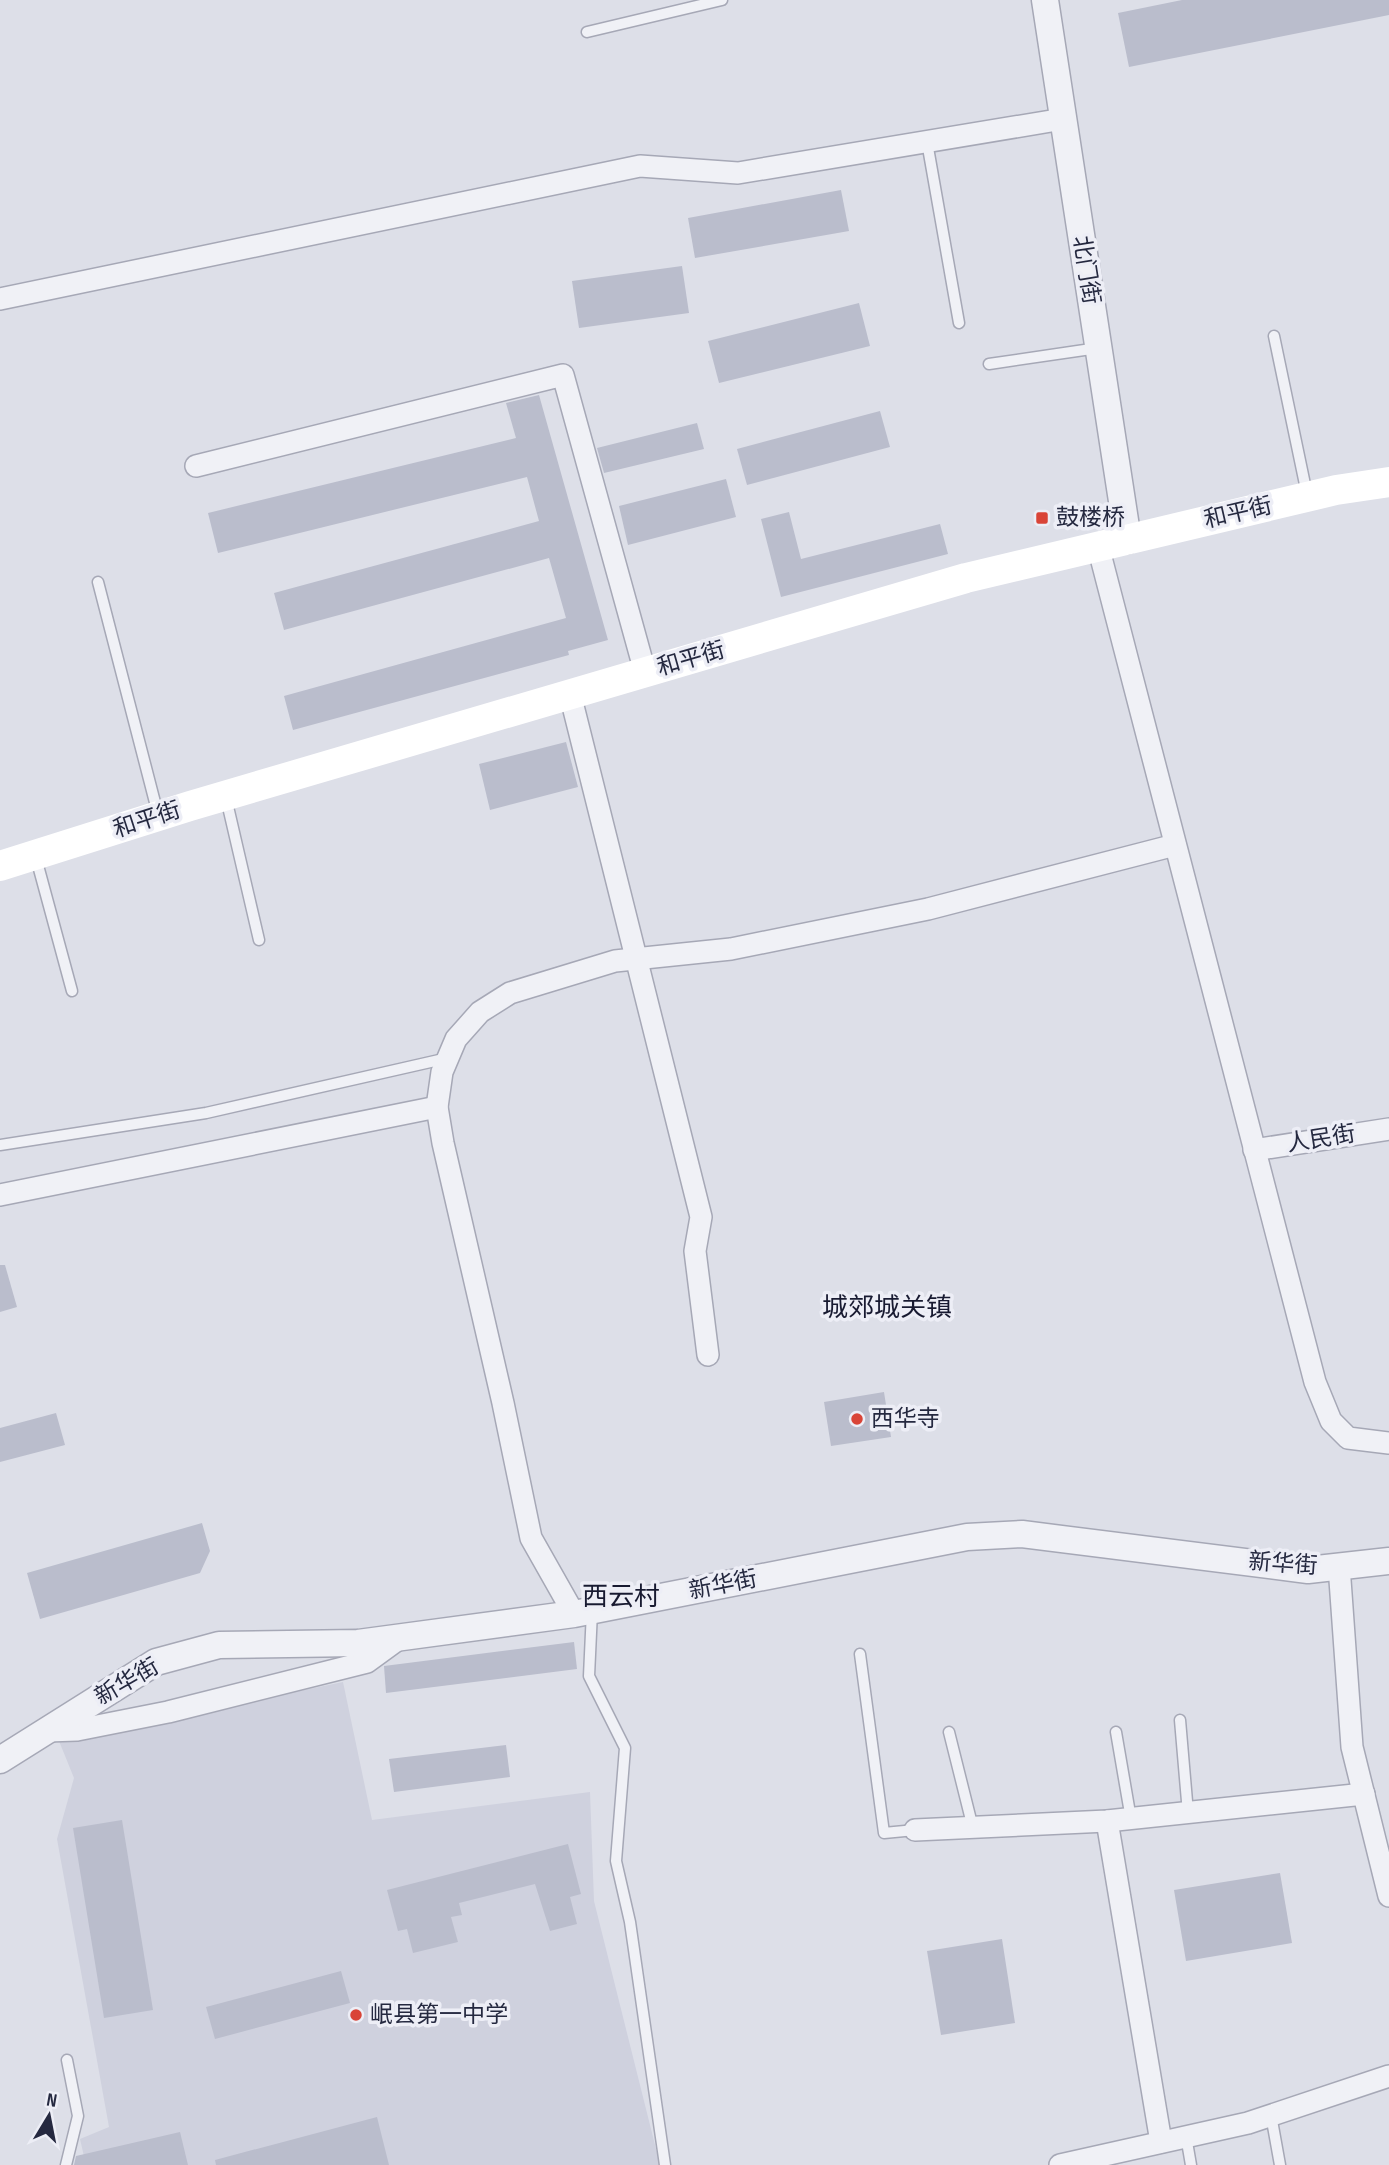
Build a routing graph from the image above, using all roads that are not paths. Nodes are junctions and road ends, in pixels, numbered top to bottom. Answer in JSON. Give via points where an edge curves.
{"nodes":[{"id":1,"x":722,"y":0,"type":"edge"},
{"id":2,"x":1045,"y":0,"type":"edge"},
{"id":3,"x":587,"y":32,"type":"dead end"},
{"id":4,"x":1063,"y":118,"type":"junction"},
{"id":5,"x":926,"y":142,"type":"junction"},
{"id":6,"x":0,"y":299,"type":"edge"},
{"id":7,"x":959,"y":323,"type":"dead end"},
{"id":8,"x":1274,"y":336,"type":"dead end"},
{"id":9,"x":1098,"y":348,"type":"junction"},
{"id":10,"x":989,"y":364,"type":"dead end"},
{"id":11,"x":196,"y":466,"type":"dead end"},
{"id":12,"x":1389,"y":482,"type":"edge"},
{"id":13,"x":1307,"y":497,"type":"junction"},
{"id":14,"x":1128,"y":540,"type":"junction"},
{"id":15,"x":1098,"y":546,"type":"junction"},
{"id":16,"x":98,"y":582,"type":"dead end"},
{"id":17,"x":645,"y":672,"type":"junction"},
{"id":18,"x":570,"y":694,"type":"junction"},
{"id":19,"x":225,"y":796,"type":"junction"},
{"id":20,"x":158,"y":817,"type":"junction"},
{"id":21,"x":1175,"y":845,"type":"junction"},
{"id":22,"x":35,"y":855,"type":"junction"},
{"id":23,"x":0,"y":866,"type":"edge"},
{"id":24,"x":259,"y":940,"type":"dead end"},
{"id":25,"x":638,"y":959,"type":"junction"},
{"id":26,"x":72,"y":991,"type":"dead end"},
{"id":27,"x":448,"y":1058,"type":"junction"},
{"id":28,"x":437,"y":1107,"type":"junction"},
{"id":29,"x":1389,"y":1129,"type":"edge"},
{"id":30,"x":0,"y":1145,"type":"edge"},
{"id":31,"x":1254,"y":1150,"type":"junction"},
{"id":32,"x":0,"y":1195,"type":"edge"},
{"id":33,"x":708,"y":1355,"type":"dead end"},
{"id":34,"x":1389,"y":1443,"type":"edge"},
{"id":35,"x":1389,"y":1560,"type":"edge"},
{"id":36,"x":1339,"y":1566,"type":"junction"},
{"id":37,"x":583,"y":1613,"type":"junction"},
{"id":38,"x":400,"y":1638,"type":"junction"},
{"id":39,"x":860,"y":1654,"type":"dead end"},
{"id":40,"x":1180,"y":1720,"type":"dead end"},
{"id":41,"x":45,"y":1731,"type":"junction"},
{"id":42,"x":949,"y":1732,"type":"dead end"},
{"id":43,"x":1116,"y":1732,"type":"dead end"},
{"id":44,"x":0,"y":1760,"type":"edge"},
{"id":45,"x":1364,"y":1794,"type":"junction"},
{"id":46,"x":1188,"y":1812,"type":"junction"},
{"id":47,"x":1131,"y":1819,"type":"junction"},
{"id":48,"x":1107,"y":1821,"type":"junction"},
{"id":49,"x":973,"y":1828,"type":"junction"},
{"id":50,"x":915,"y":1830,"type":"joint"},
{"id":51,"x":1389,"y":1896,"type":"edge"},
{"id":52,"x":67,"y":2060,"type":"dead end"},
{"id":53,"x":1389,"y":2076,"type":"edge"},
{"id":54,"x":1271,"y":2115,"type":"junction"},
{"id":55,"x":1186,"y":2136,"type":"junction"},
{"id":56,"x":1161,"y":2142,"type":"junction"},
{"id":57,"x":66,"y":2165,"type":"edge"},
{"id":58,"x":665,"y":2165,"type":"edge"},
{"id":59,"x":1060,"y":2165,"type":"edge"},
{"id":60,"x":1191,"y":2165,"type":"edge"},
{"id":61,"x":1280,"y":2165,"type":"edge"}],
"edges":[{"from":1,"to":3,"type":"lane"},
{"from":2,"to":4,"type":"street","name":"北门街"},
{"from":4,"to":5,"type":"street"},
{"from":4,"to":9,"type":"street","name":"北门街"},
{"from":5,"to":6,"type":"street","via":[[738,173],[640,166]]},
{"from":5,"to":7,"type":"lane"},
{"from":8,"to":13,"type":"lane"},
{"from":9,"to":10,"type":"lane"},
{"from":9,"to":14,"type":"street","name":"北门街"},
{"from":11,"to":17,"type":"street","via":[[563,375]]},
{"from":12,"to":13,"type":"main road","name":"和平街"},
{"from":13,"to":14,"type":"main road","name":"和平街"},
{"from":14,"to":15,"type":"main road","name":"和平街"},
{"from":15,"to":17,"type":"main road","name":"和平街","via":[[966,578]]},
{"from":15,"to":21,"type":"street"},
{"from":16,"to":20,"type":"lane"},
{"from":17,"to":18,"type":"main road","name":"和平街"},
{"from":18,"to":19,"type":"main road","name":"和平街"},
{"from":18,"to":25,"type":"street"},
{"from":19,"to":20,"type":"main road","name":"和平街"},
{"from":19,"to":24,"type":"lane"},
{"from":20,"to":22,"type":"main road","name":"和平街"},
{"from":21,"to":25,"type":"street","via":[[929,909],[731,949]]},
{"from":21,"to":31,"type":"street"},
{"from":22,"to":23,"type":"main road","name":"和平街"},
{"from":22,"to":26,"type":"lane"},
{"from":25,"to":27,"type":"street","via":[[615,961],[510,993],[480,1012],[456,1039]]},
{"from":25,"to":33,"type":"street","via":[[701,1217],[695,1251]]},
{"from":27,"to":28,"type":"street"},
{"from":27,"to":30,"type":"lane","via":[[206,1113]]},
{"from":28,"to":32,"type":"street"},
{"from":28,"to":37,"type":"street","via":[[531,1538]]},
{"from":29,"to":31,"type":"street","name":"人民街"},
{"from":31,"to":34,"type":"street","via":[[1315,1382],[1331,1421],[1348,1438]]},
{"from":35,"to":36,"type":"street","name":"新华街"},
{"from":36,"to":37,"type":"street","name":"新华街","via":[[1308,1570],[1022,1534],[967,1536]]},
{"from":36,"to":45,"type":"street","via":[[1352,1747]]},
{"from":37,"to":38,"type":"street","name":"新华街"},
{"from":37,"to":58,"type":"lane","via":[[589,1676],[625,1748],[616,1861],[630,1922]]},
{"from":38,"to":41,"type":"street","via":[[367,1662],[168,1712],[78,1730]]},
{"from":38,"to":41,"type":"street","name":"新华街","via":[[219,1645],[156,1662]]},
{"from":39,"to":50,"type":"lane","via":[[884,1833]]},
{"from":40,"to":46,"type":"lane"},
{"from":41,"to":44,"type":"street","name":"新华街"},
{"from":42,"to":49,"type":"lane"},
{"from":43,"to":47,"type":"lane"},
{"from":45,"to":46,"type":"street"},
{"from":45,"to":51,"type":"street"},
{"from":46,"to":47,"type":"street"},
{"from":47,"to":48,"type":"street"},
{"from":48,"to":49,"type":"street"},
{"from":48,"to":56,"type":"street"},
{"from":49,"to":50,"type":"street"},
{"from":52,"to":57,"type":"lane","via":[[78,2116]]},
{"from":53,"to":54,"type":"street"},
{"from":54,"to":55,"type":"street"},
{"from":54,"to":61,"type":"lane"},
{"from":55,"to":56,"type":"street"},
{"from":55,"to":60,"type":"lane"},
{"from":56,"to":59,"type":"street"}]}
